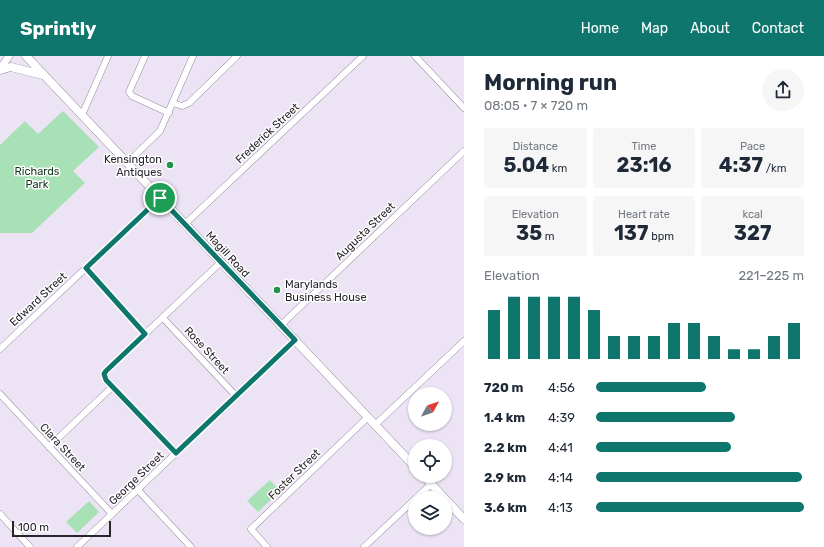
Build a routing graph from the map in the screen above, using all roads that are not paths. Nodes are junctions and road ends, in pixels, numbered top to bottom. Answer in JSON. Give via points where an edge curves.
{"nodes":[{"id":1,"x":9,"y":56,"type":"edge"},
{"id":2,"x":26,"y":56,"type":"edge"},
{"id":3,"x":108,"y":56,"type":"edge"},
{"id":4,"x":145,"y":56,"type":"edge"},
{"id":5,"x":193,"y":56,"type":"edge"},
{"id":6,"x":237,"y":56,"type":"edge"},
{"id":7,"x":363,"y":56,"type":"edge"},
{"id":8,"x":415,"y":56,"type":"edge"},
{"id":9,"x":0,"y":70,"type":"edge"},
{"id":10,"x":44,"y":75,"type":"junction"},
{"id":11,"x":173,"y":103,"type":"junction"},
{"id":12,"x":464,"y":108,"type":"edge"},
{"id":13,"x":169,"y":113,"type":"junction"},
{"id":14,"x":82,"y":115,"type":"junction"},
{"id":15,"x":464,"y":151,"type":"edge"},
{"id":16,"x":127,"y":163,"type":"junction"},
{"id":17,"x":160,"y":198,"type":"junction"},
{"id":18,"x":185,"y":224,"type":"junction"},
{"id":19,"x":221,"y":262,"type":"junction"},
{"id":20,"x":86,"y":268,"type":"junction"},
{"id":21,"x":163,"y":318,"type":"junction"},
{"id":22,"x":280,"y":325,"type":"junction"},
{"id":23,"x":145,"y":334,"type":"junction"},
{"id":24,"x":295,"y":340,"type":"junction"},
{"id":25,"x":464,"y":341,"type":"edge"},
{"id":26,"x":1,"y":347,"type":"edge"},
{"id":27,"x":112,"y":387,"type":"junction"},
{"id":28,"x":0,"y":394,"type":"edge"},
{"id":29,"x":236,"y":396,"type":"junction"},
{"id":30,"x":368,"y":417,"type":"junction"},
{"id":31,"x":375,"y":425,"type":"junction"},
{"id":32,"x":49,"y":447,"type":"junction"},
{"id":33,"x":176,"y":453,"type":"junction"},
{"id":34,"x":408,"y":460,"type":"edge"},
{"id":35,"x":431,"y":484,"type":"joint"},
{"id":36,"x":138,"y":490,"type":"junction"},
{"id":37,"x":424,"y":491,"type":"edge"},
{"id":38,"x":438,"y":491,"type":"edge"},
{"id":39,"x":408,"y":506,"type":"edge"},
{"id":40,"x":452,"y":506,"type":"edge"},
{"id":41,"x":0,"y":514,"type":"edge"},
{"id":42,"x":112,"y":514,"type":"junction"},
{"id":43,"x":464,"y":519,"type":"edge"},
{"id":44,"x":30,"y":547,"type":"edge"},
{"id":45,"x":77,"y":547,"type":"edge"},
{"id":46,"x":191,"y":547,"type":"edge"},
{"id":47,"x":267,"y":547,"type":"edge"},
{"id":48,"x":364,"y":547,"type":"edge"}],
"edges":[{"from":1,"to":9,"type":"street"},
{"from":2,"to":10,"type":"main road","name":"Magill Road"},
{"from":3,"to":14,"type":"street"},
{"from":4,"to":13,"type":"street","via":[[129,92],[132,96]]},
{"from":5,"to":11,"type":"street"},
{"from":6,"to":11,"type":"street","via":[[189,103],[182,106]]},
{"from":7,"to":18,"type":"street","name":"Frederick Street"},
{"from":8,"to":12,"type":"street"},
{"from":9,"to":10,"type":"main road","via":[[11,67]]},
{"from":10,"to":14,"type":"main road","name":"Magill Road"},
{"from":11,"to":13,"type":"street"},
{"from":13,"to":16,"type":"street","via":[[160,131]]},
{"from":14,"to":16,"type":"main road","name":"Magill Road"},
{"from":15,"to":22,"type":"street","name":"Augusta Street"},
{"from":16,"to":17,"type":"main road","name":"Magill Road"},
{"from":17,"to":18,"type":"main road","name":"Magill Road"},
{"from":17,"to":20,"type":"street","name":"Edward Street"},
{"from":18,"to":19,"type":"main road","name":"Magill Road"},
{"from":19,"to":21,"type":"street"},
{"from":19,"to":22,"type":"main road","name":"Magill Road"},
{"from":20,"to":23,"type":"street"},
{"from":20,"to":26,"type":"street","name":"Edward Street"},
{"from":21,"to":23,"type":"street"},
{"from":21,"to":29,"type":"street","name":"Rose Street"},
{"from":22,"to":24,"type":"main road","name":"Magill Road"},
{"from":23,"to":27,"type":"street","via":[[104,374]]},
{"from":24,"to":29,"type":"street","name":"George Street"},
{"from":24,"to":30,"type":"main road","name":"Magill Road"},
{"from":25,"to":31,"type":"street"},
{"from":27,"to":32,"type":"street"},
{"from":27,"to":33,"type":"street"},
{"from":28,"to":32,"type":"street","name":"Clara Street"},
{"from":29,"to":33,"type":"street","name":"George Street"},
{"from":30,"to":31,"type":"main road","name":"Magill Road"},
{"from":30,"to":47,"type":"street","name":"Foster Street","via":[[251,529]]},
{"from":31,"to":34,"type":"main road","name":"Magill Road"},
{"from":32,"to":42,"type":"street","name":"Clara Street"},
{"from":33,"to":36,"type":"street","name":"George Street"},
{"from":35,"to":37,"type":"street"},
{"from":35,"to":38,"type":"main road"},
{"from":36,"to":42,"type":"street","name":"George Street"},
{"from":36,"to":46,"type":"street"},
{"from":39,"to":48,"type":"street"},
{"from":40,"to":43,"type":"main road"},
{"from":41,"to":44,"type":"street"},
{"from":42,"to":45,"type":"street","name":"George Street"}]}
